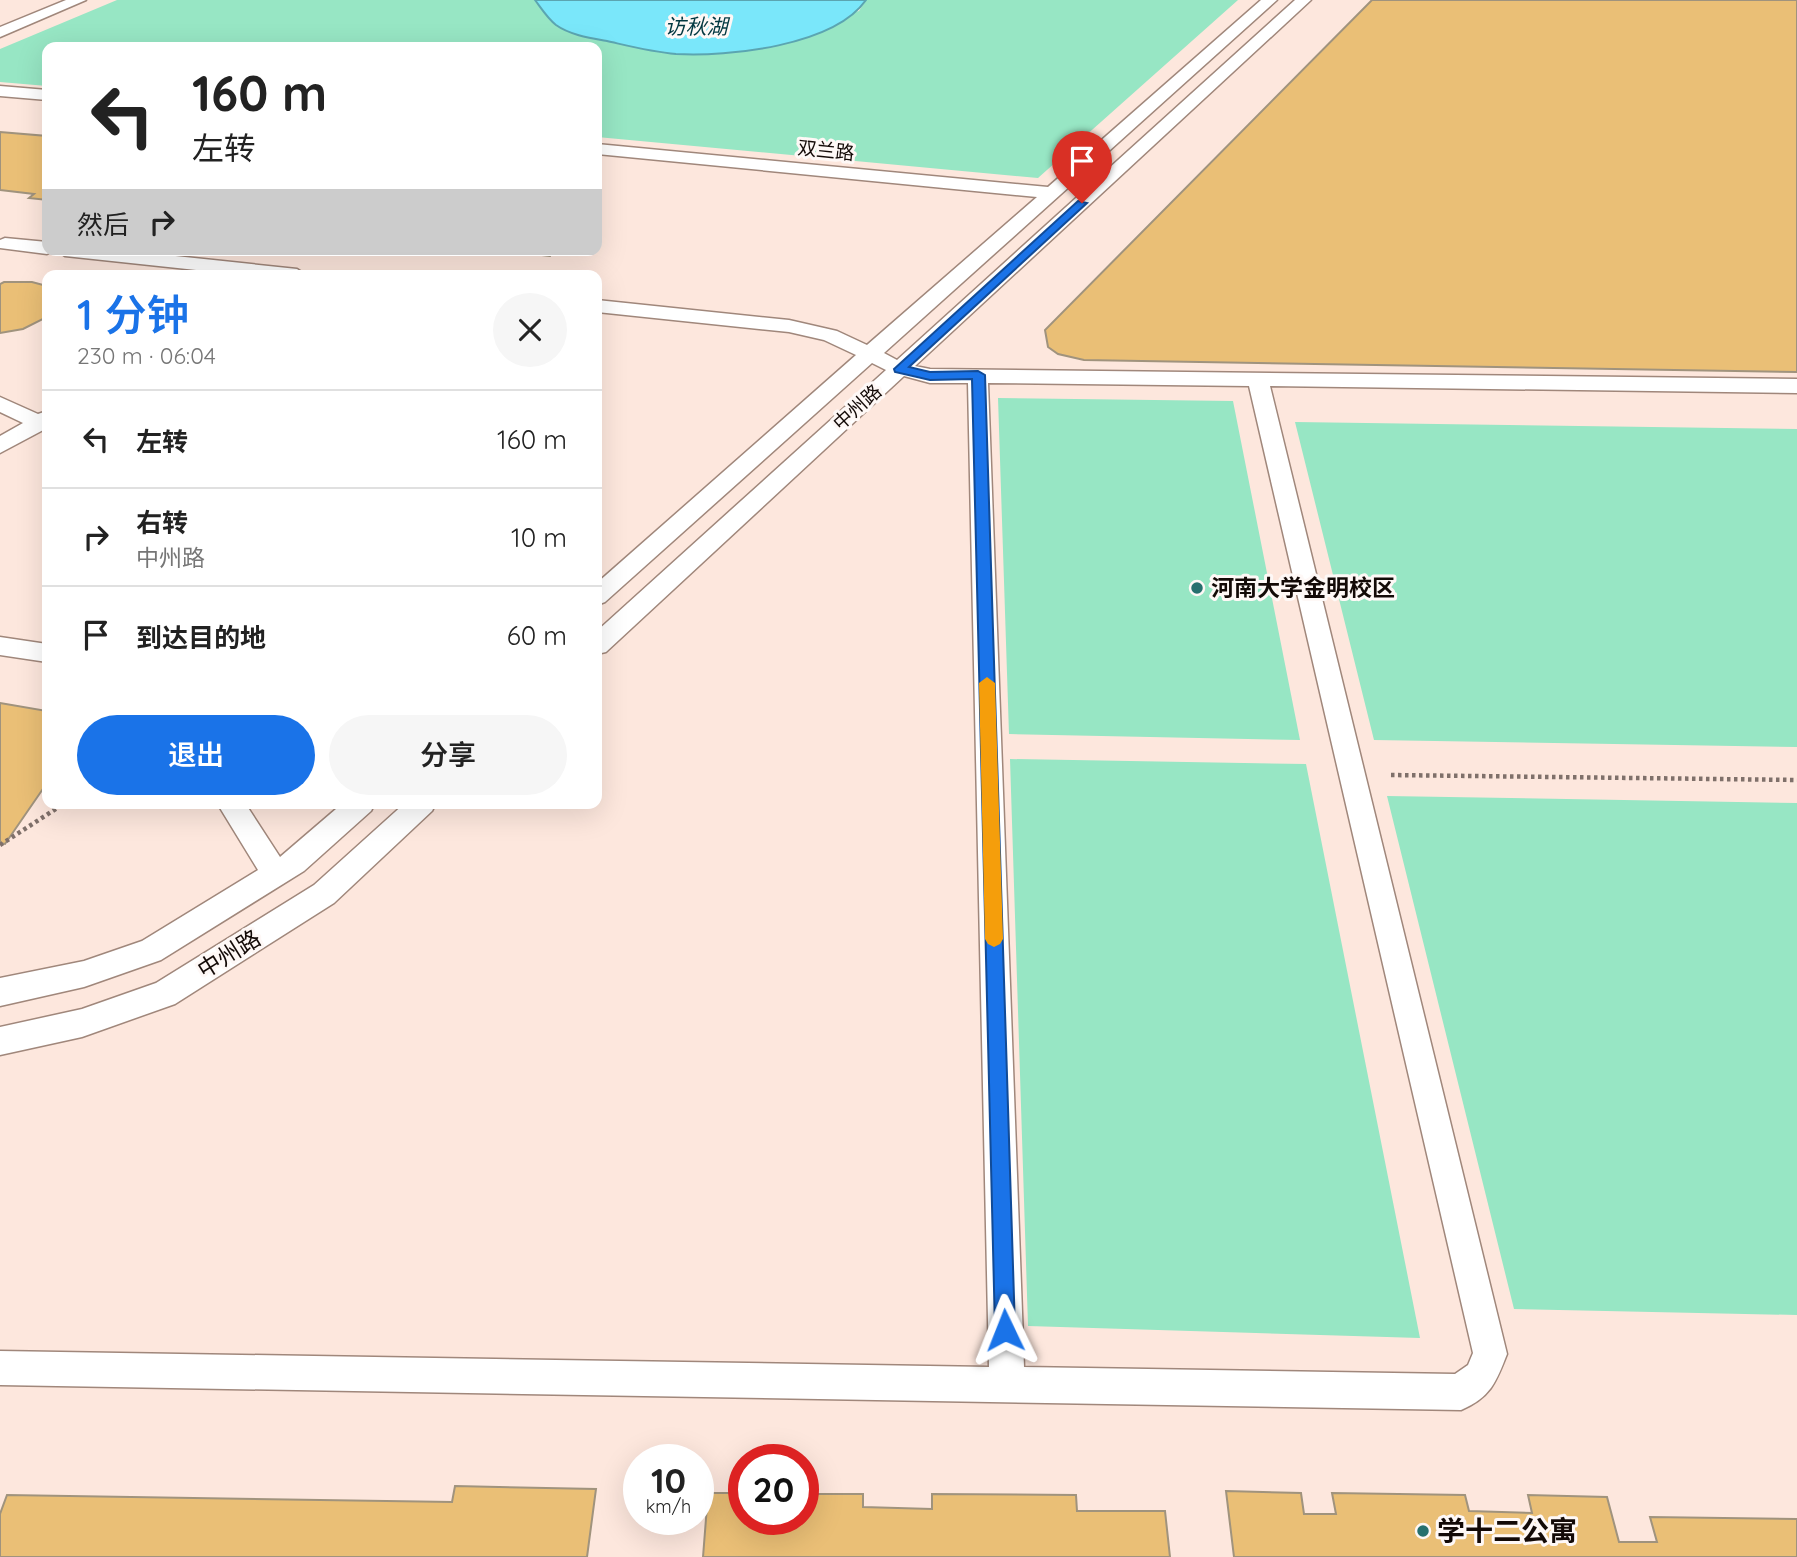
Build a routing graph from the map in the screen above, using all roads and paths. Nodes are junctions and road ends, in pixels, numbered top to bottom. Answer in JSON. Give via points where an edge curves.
{"nodes":[{"id":1,"x":79,"y":0,"type":"edge"},
{"id":2,"x":1270,"y":0,"type":"edge"},
{"id":3,"x":1304,"y":0,"type":"edge"},
{"id":4,"x":0,"y":32,"type":"edge"},
{"id":5,"x":0,"y":90,"type":"edge"},
{"id":6,"x":42,"y":94,"type":"edge"},
{"id":7,"x":602,"y":149,"type":"edge"},
{"id":8,"x":1052,"y":193,"type":"junction"},
{"id":9,"x":5,"y":244,"type":"dead end"},
{"id":10,"x":42,"y":248,"type":"edge"},
{"id":11,"x":155,"y":256,"type":"edge"},
{"id":12,"x":236,"y":270,"type":"edge"},
{"id":13,"x":602,"y":307,"type":"edge"},
{"id":14,"x":871,"y":353,"type":"junction"},
{"id":15,"x":900,"y":369,"type":"junction"},
{"id":16,"x":978,"y":375,"type":"junction"},
{"id":17,"x":1258,"y":379,"type":"junction"},
{"id":18,"x":1797,"y":386,"type":"edge"},
{"id":19,"x":0,"y":404,"type":"edge"},
{"id":20,"x":42,"y":420,"type":"edge"},
{"id":21,"x":42,"y":421,"type":"edge"},
{"id":22,"x":0,"y":446,"type":"edge"},
{"id":23,"x":602,"y":592,"type":"edge"},
{"id":24,"x":602,"y":640,"type":"edge"},
{"id":25,"x":0,"y":646,"type":"edge"},
{"id":26,"x":42,"y":652,"type":"edge"},
{"id":27,"x":1352,"y":774,"type":"junction"},
{"id":28,"x":1797,"y":780,"type":"edge"},
{"id":29,"x":56,"y":809,"type":"edge"},
{"id":30,"x":234,"y":809,"type":"edge"},
{"id":31,"x":355,"y":809,"type":"edge"},
{"id":32,"x":416,"y":809,"type":"edge"},
{"id":33,"x":0,"y":845,"type":"edge"},
{"id":34,"x":276,"y":874,"type":"junction"},
{"id":35,"x":0,"y":992,"type":"edge"},
{"id":36,"x":0,"y":1041,"type":"edge"},
{"id":37,"x":0,"y":1368,"type":"edge"},
{"id":38,"x":1007,"y":1385,"type":"junction"}],
"edges":[{"from":1,"to":4,"type":"lane"},
{"from":2,"to":8,"type":"lane","name":"中州路"},
{"from":3,"to":15,"type":"lane","name":"中州路"},
{"from":5,"to":6,"type":"lane"},
{"from":7,"to":8,"type":"lane","name":"双兰路"},
{"from":8,"to":14,"type":"lane","name":"中州路"},
{"from":9,"to":10,"type":"lane"},
{"from":11,"to":12,"type":"lane"},
{"from":13,"to":14,"type":"lane","via":[[789,326],[830,335]]},
{"from":14,"to":15,"type":"lane"},
{"from":14,"to":23,"type":"lane","name":"中州路"},
{"from":15,"to":16,"type":"lane","via":[[930,376]]},
{"from":15,"to":24,"type":"lane","name":"中州路"},
{"from":16,"to":17,"type":"lane"},
{"from":16,"to":38,"type":"lane"},
{"from":17,"to":18,"type":"lane"},
{"from":17,"to":27,"type":"lane"},
{"from":19,"to":20,"type":"lane"},
{"from":21,"to":22,"type":"lane"},
{"from":25,"to":26,"type":"lane"},
{"from":27,"to":28,"type":"path"},
{"from":27,"to":38,"type":"lane","via":[[1490,1354],[1480,1377],[1461,1392]]},
{"from":29,"to":33,"type":"path"},
{"from":30,"to":34,"type":"lane"},
{"from":31,"to":34,"type":"lane","name":"中州路"},
{"from":32,"to":36,"type":"lane","name":"中州路","via":[[324,894],[165,994],[82,1023]]},
{"from":34,"to":35,"type":"lane","name":"中州路","via":[[151,951],[84,974]]},
{"from":37,"to":38,"type":"lane"}]}
